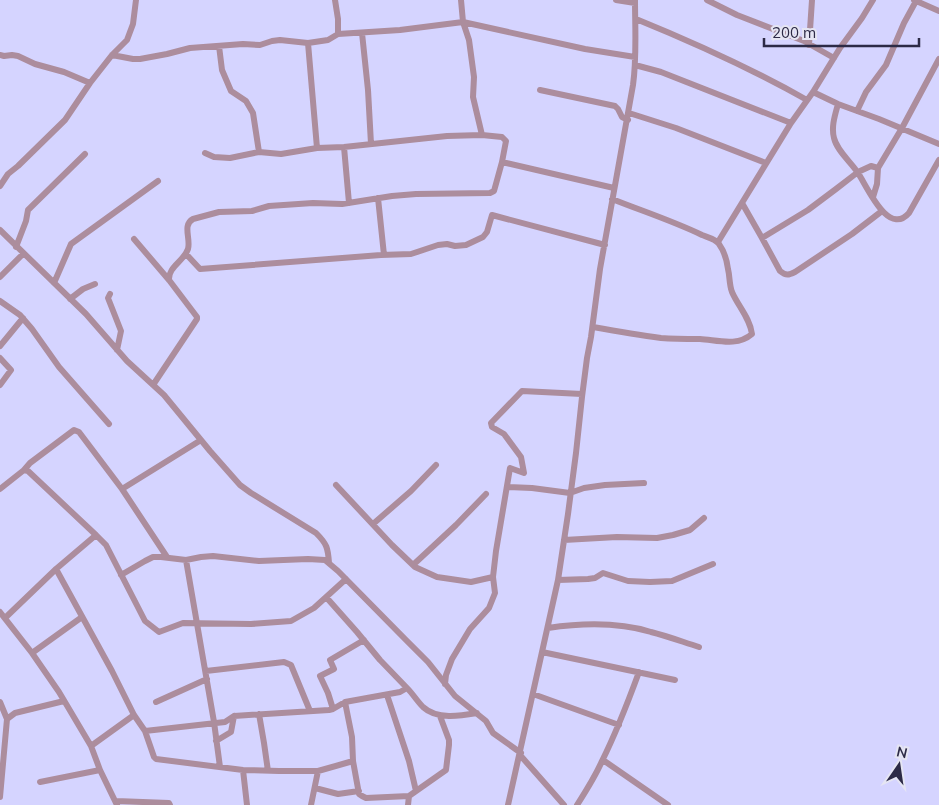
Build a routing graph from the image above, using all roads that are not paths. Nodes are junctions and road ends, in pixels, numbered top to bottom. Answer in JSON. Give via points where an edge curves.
{"nodes":[{"id":1,"x":136,"y":0,"type":"edge"},
{"id":2,"x":335,"y":0,"type":"edge"},
{"id":3,"x":461,"y":0,"type":"edge"},
{"id":4,"x":616,"y":0,"type":"edge"},
{"id":5,"x":706,"y":0,"type":"edge"},
{"id":6,"x":812,"y":0,"type":"edge"},
{"id":7,"x":873,"y":0,"type":"edge"},
{"id":8,"x":915,"y":1,"type":"edge"},
{"id":9,"x":635,"y":2,"type":"edge"},
{"id":10,"x":939,"y":11,"type":"edge"},
{"id":11,"x":636,"y":19,"type":"junction"},
{"id":12,"x":463,"y":22,"type":"junction"},
{"id":13,"x":362,"y":33,"type":"junction"},
{"id":14,"x":338,"y":34,"type":"junction"},
{"id":15,"x":308,"y":42,"type":"junction"},
{"id":16,"x":810,"y":45,"type":"junction"},
{"id":17,"x":219,"y":46,"type":"junction"},
{"id":18,"x":0,"y":55,"type":"edge"},
{"id":19,"x":112,"y":55,"type":"junction"},
{"id":20,"x":635,"y":56,"type":"junction"},
{"id":21,"x":834,"y":58,"type":"junction"},
{"id":22,"x":939,"y":59,"type":"edge"},
{"id":23,"x":635,"y":65,"type":"junction"},
{"id":24,"x":90,"y":83,"type":"junction"},
{"id":25,"x":540,"y":90,"type":"dead end"},
{"id":26,"x":813,"y":92,"type":"junction"},
{"id":27,"x":807,"y":100,"type":"junction"},
{"id":28,"x":838,"y":104,"type":"junction"},
{"id":29,"x":857,"y":111,"type":"junction"},
{"id":30,"x":629,"y":112,"type":"junction"},
{"id":31,"x":628,"y":120,"type":"junction"},
{"id":32,"x":792,"y":123,"type":"junction"},
{"id":33,"x":902,"y":128,"type":"junction"},
{"id":34,"x":482,"y":135,"type":"junction"},
{"id":35,"x":371,"y":144,"type":"junction"},
{"id":36,"x":939,"y":144,"type":"edge"},
{"id":37,"x":344,"y":147,"type":"junction"},
{"id":38,"x":317,"y":148,"type":"junction"},
{"id":39,"x":259,"y":152,"type":"junction"},
{"id":40,"x":205,"y":153,"type":"dead end"},
{"id":41,"x":85,"y":154,"type":"dead end"},
{"id":42,"x":939,"y":160,"type":"edge"},
{"id":43,"x":502,"y":162,"type":"junction"},
{"id":44,"x":766,"y":163,"type":"junction"},
{"id":45,"x":878,"y":168,"type":"junction"},
{"id":46,"x":858,"y":172,"type":"junction"},
{"id":47,"x":158,"y":181,"type":"dead end"},
{"id":48,"x":0,"y":186,"type":"edge"},
{"id":49,"x":614,"y":188,"type":"junction"},
{"id":50,"x":378,"y":198,"type":"junction"},
{"id":51,"x":872,"y":198,"type":"junction"},
{"id":52,"x":612,"y":199,"type":"junction"},
{"id":53,"x":349,"y":203,"type":"junction"},
{"id":54,"x":742,"y":203,"type":"junction"},
{"id":55,"x":882,"y":212,"type":"junction"},
{"id":56,"x":0,"y":230,"type":"edge"},
{"id":57,"x":762,"y":238,"type":"junction"},
{"id":58,"x":134,"y":239,"type":"dead end"},
{"id":59,"x":718,"y":242,"type":"junction"},
{"id":60,"x":605,"y":245,"type":"junction"},
{"id":61,"x":16,"y":247,"type":"junction"},
{"id":62,"x":24,"y":254,"type":"junction"},
{"id":63,"x":186,"y":254,"type":"junction"},
{"id":64,"x":384,"y":255,"type":"junction"},
{"id":65,"x":0,"y":277,"type":"edge"},
{"id":66,"x":169,"y":280,"type":"junction"},
{"id":67,"x":54,"y":283,"type":"junction"},
{"id":68,"x":95,"y":284,"type":"dead end"},
{"id":69,"x":110,"y":294,"type":"dead end"},
{"id":70,"x":70,"y":298,"type":"junction"},
{"id":71,"x":0,"y":301,"type":"edge"},
{"id":72,"x":23,"y":318,"type":"junction"},
{"id":73,"x":592,"y":327,"type":"junction"},
{"id":74,"x":0,"y":346,"type":"edge"},
{"id":75,"x":117,"y":350,"type":"junction"},
{"id":76,"x":0,"y":358,"type":"edge"},
{"id":77,"x":0,"y":385,"type":"edge"},
{"id":78,"x":153,"y":385,"type":"junction"},
{"id":79,"x":582,"y":394,"type":"junction"},
{"id":80,"x":109,"y":424,"type":"dead end"},
{"id":81,"x":201,"y":440,"type":"junction"},
{"id":82,"x":436,"y":465,"type":"dead end"},
{"id":83,"x":24,"y":470,"type":"junction"},
{"id":84,"x":644,"y":483,"type":"dead end"},
{"id":85,"x":336,"y":485,"type":"dead end"},
{"id":86,"x":508,"y":487,"type":"junction"},
{"id":87,"x":0,"y":489,"type":"edge"},
{"id":88,"x":122,"y":489,"type":"junction"},
{"id":89,"x":570,"y":493,"type":"junction"},
{"id":90,"x":486,"y":494,"type":"dead end"},
{"id":91,"x":704,"y":518,"type":"dead end"},
{"id":92,"x":373,"y":524,"type":"junction"},
{"id":93,"x":96,"y":535,"type":"junction"},
{"id":94,"x":564,"y":540,"type":"junction"},
{"id":95,"x":168,"y":558,"type":"junction"},
{"id":96,"x":186,"y":560,"type":"junction"},
{"id":97,"x":330,"y":564,"type":"junction"},
{"id":98,"x":413,"y":564,"type":"junction"},
{"id":99,"x":713,"y":564,"type":"dead end"},
{"id":100,"x":56,"y":568,"type":"junction"},
{"id":101,"x":121,"y":575,"type":"junction"},
{"id":102,"x":493,"y":577,"type":"junction"},
{"id":103,"x":346,"y":580,"type":"junction"},
{"id":104,"x":558,"y":580,"type":"junction"},
{"id":105,"x":326,"y":597,"type":"junction"},
{"id":106,"x":2,"y":615,"type":"edge"},
{"id":107,"x":82,"y":617,"type":"junction"},
{"id":108,"x":197,"y":623,"type":"junction"},
{"id":109,"x":548,"y":628,"type":"junction"},
{"id":110,"x":364,"y":640,"type":"junction"},
{"id":111,"x":699,"y":647,"type":"dead end"},
{"id":112,"x":542,"y":652,"type":"junction"},
{"id":113,"x":32,"y":653,"type":"junction"},
{"id":114,"x":206,"y":671,"type":"junction"},
{"id":115,"x":639,"y":672,"type":"junction"},
{"id":116,"x":207,"y":679,"type":"junction"},
{"id":117,"x":675,"y":680,"type":"dead end"},
{"id":118,"x":445,"y":684,"type":"junction"},
{"id":119,"x":407,"y":688,"type":"junction"},
{"id":120,"x":533,"y":694,"type":"junction"},
{"id":121,"x":387,"y":695,"type":"junction"},
{"id":122,"x":64,"y":701,"type":"junction"},
{"id":123,"x":0,"y":702,"type":"edge"},
{"id":124,"x":156,"y":702,"type":"dead end"},
{"id":125,"x":345,"y":702,"type":"junction"},
{"id":126,"x":333,"y":709,"type":"junction"},
{"id":127,"x":310,"y":711,"type":"junction"},
{"id":128,"x":477,"y":713,"type":"junction"},
{"id":129,"x":259,"y":714,"type":"junction"},
{"id":130,"x":134,"y":715,"type":"junction"},
{"id":131,"x":234,"y":716,"type":"junction"},
{"id":132,"x":440,"y":716,"type":"junction"},
{"id":133,"x":7,"y":719,"type":"junction"},
{"id":134,"x":214,"y":722,"type":"junction"},
{"id":135,"x":619,"y":725,"type":"junction"},
{"id":136,"x":145,"y":731,"type":"junction"},
{"id":137,"x":216,"y":741,"type":"junction"},
{"id":138,"x":91,"y":746,"type":"junction"},
{"id":139,"x":520,"y":754,"type":"junction"},
{"id":140,"x":603,"y":760,"type":"junction"},
{"id":141,"x":353,"y":761,"type":"junction"},
{"id":142,"x":220,"y":767,"type":"junction"},
{"id":143,"x":100,"y":770,"type":"junction"},
{"id":144,"x":243,"y":770,"type":"junction"},
{"id":145,"x":318,"y":770,"type":"junction"},
{"id":146,"x":268,"y":771,"type":"junction"},
{"id":147,"x":40,"y":782,"type":"dead end"},
{"id":148,"x":315,"y":788,"type":"junction"},
{"id":149,"x":416,"y":791,"type":"junction"},
{"id":150,"x":359,"y":792,"type":"junction"},
{"id":151,"x":409,"y":796,"type":"junction"},
{"id":152,"x":0,"y":797,"type":"edge"},
{"id":153,"x":117,"y":803,"type":"edge"},
{"id":154,"x":170,"y":805,"type":"edge"},
{"id":155,"x":247,"y":805,"type":"edge"},
{"id":156,"x":311,"y":805,"type":"edge"},
{"id":157,"x":408,"y":805,"type":"edge"},
{"id":158,"x":508,"y":805,"type":"edge"},
{"id":159,"x":564,"y":805,"type":"edge"},
{"id":160,"x":577,"y":805,"type":"edge"},
{"id":161,"x":668,"y":805,"type":"edge"}],
"edges":[{"from":1,"to":19,"type":"street","via":[[127,40]]},
{"from":2,"to":14,"type":"street"},
{"from":3,"to":12,"type":"street"},
{"from":4,"to":9,"type":"street"},
{"from":5,"to":16,"type":"street"},
{"from":6,"to":16,"type":"street"},
{"from":7,"to":21,"type":"street"},
{"from":8,"to":10,"type":"street"},
{"from":8,"to":29,"type":"street","via":[[886,66],[866,92]]},
{"from":9,"to":11,"type":"street"},
{"from":11,"to":20,"type":"street"},
{"from":11,"to":27,"type":"street","via":[[747,68]]},
{"from":12,"to":13,"type":"street"},
{"from":12,"to":20,"type":"street"},
{"from":12,"to":34,"type":"street","via":[[470,40],[473,97]]},
{"from":13,"to":14,"type":"street"},
{"from":13,"to":35,"type":"street"},
{"from":14,"to":15,"type":"street","via":[[328,40]]},
{"from":15,"to":17,"type":"street","via":[[280,40],[260,45]]},
{"from":15,"to":38,"type":"street"},
{"from":16,"to":21,"type":"street"},
{"from":17,"to":19,"type":"street","via":[[190,48],[140,59]]},
{"from":17,"to":39,"type":"street","via":[[222,70],[232,91],[246,101],[252,113]]},
{"from":18,"to":24,"type":"street","via":[[18,56]]},
{"from":19,"to":24,"type":"street"},
{"from":20,"to":23,"type":"street"},
{"from":21,"to":26,"type":"street"},
{"from":22,"to":33,"type":"street"},
{"from":23,"to":30,"type":"street"},
{"from":23,"to":32,"type":"street"},
{"from":24,"to":48,"type":"street","via":[[64,120],[8,174]]},
{"from":25,"to":31,"type":"street","via":[[614,106]]},
{"from":26,"to":27,"type":"street"},
{"from":26,"to":28,"type":"street"},
{"from":27,"to":32,"type":"street"},
{"from":28,"to":29,"type":"street"},
{"from":28,"to":46,"type":"street","via":[[834,140]]},
{"from":29,"to":33,"type":"street"},
{"from":30,"to":31,"type":"street"},
{"from":30,"to":44,"type":"street"},
{"from":31,"to":49,"type":"street"},
{"from":32,"to":44,"type":"street"},
{"from":33,"to":36,"type":"street"},
{"from":33,"to":45,"type":"street"},
{"from":34,"to":35,"type":"street"},
{"from":34,"to":43,"type":"street","via":[[505,139]]},
{"from":35,"to":37,"type":"street"},
{"from":37,"to":38,"type":"street"},
{"from":37,"to":53,"type":"street"},
{"from":38,"to":39,"type":"street","via":[[281,154]]},
{"from":39,"to":40,"type":"street","via":[[230,158]]},
{"from":41,"to":61,"type":"street","via":[[28,210]]},
{"from":42,"to":55,"type":"street","via":[[905,218],[888,217]]},
{"from":43,"to":49,"type":"street"},
{"from":43,"to":50,"type":"street","via":[[494,191],[490,193]]},
{"from":44,"to":54,"type":"street"},
{"from":45,"to":46,"type":"street","via":[[871,166]]},
{"from":45,"to":51,"type":"street"},
{"from":46,"to":51,"type":"street"},
{"from":46,"to":57,"type":"street","via":[[808,210]]},
{"from":47,"to":67,"type":"street","via":[[71,244]]},
{"from":49,"to":52,"type":"street"},
{"from":50,"to":53,"type":"street"},
{"from":50,"to":64,"type":"street"},
{"from":51,"to":55,"type":"street"},
{"from":52,"to":59,"type":"street"},
{"from":52,"to":60,"type":"street"},
{"from":53,"to":63,"type":"street","via":[[269,206],[252,211],[211,213],[189,221]]},
{"from":54,"to":57,"type":"street"},
{"from":54,"to":59,"type":"street"},
{"from":55,"to":57,"type":"street","via":[[789,275],[780,271]]},
{"from":56,"to":61,"type":"street"},
{"from":58,"to":66,"type":"street"},
{"from":59,"to":73,"type":"street","via":[[726,259],[731,289],[751,327],[752,334],[747,338],[724,342]]},
{"from":60,"to":64,"type":"street","via":[[492,215],[483,237],[466,245],[447,244],[410,254]]},
{"from":60,"to":73,"type":"street"},
{"from":61,"to":62,"type":"street"},
{"from":62,"to":65,"type":"street"},
{"from":62,"to":67,"type":"street"},
{"from":63,"to":64,"type":"street","via":[[200,270]]},
{"from":63,"to":66,"type":"street","via":[[170,273]]},
{"from":66,"to":78,"type":"street","via":[[197,319]]},
{"from":67,"to":70,"type":"street"},
{"from":68,"to":70,"type":"street"},
{"from":69,"to":75,"type":"street","via":[[108,298],[121,331]]},
{"from":70,"to":75,"type":"street"},
{"from":71,"to":72,"type":"street"},
{"from":72,"to":74,"type":"street"},
{"from":72,"to":80,"type":"street","via":[[59,367]]},
{"from":73,"to":79,"type":"street"},
{"from":75,"to":78,"type":"street"},
{"from":76,"to":77,"type":"street","via":[[11,370]]},
{"from":78,"to":81,"type":"street"},
{"from":79,"to":86,"type":"street","via":[[522,390],[491,423],[521,457],[524,473],[510,468]]},
{"from":79,"to":89,"type":"street"},
{"from":81,"to":88,"type":"street"},
{"from":81,"to":97,"type":"street","via":[[240,485],[316,533],[328,548]]},
{"from":82,"to":92,"type":"street"},
{"from":83,"to":87,"type":"street"},
{"from":83,"to":88,"type":"street","via":[[74,430],[79,432]]},
{"from":83,"to":93,"type":"street"},
{"from":84,"to":89,"type":"street","via":[[605,485]]},
{"from":85,"to":92,"type":"street"},
{"from":86,"to":89,"type":"street"},
{"from":86,"to":102,"type":"street"},
{"from":88,"to":95,"type":"street"},
{"from":89,"to":94,"type":"street"},
{"from":90,"to":98,"type":"street"},
{"from":91,"to":94,"type":"street","via":[[690,530],[657,538]]},
{"from":92,"to":98,"type":"street"},
{"from":93,"to":100,"type":"street"},
{"from":93,"to":101,"type":"street","via":[[106,545]]},
{"from":94,"to":104,"type":"street"},
{"from":95,"to":96,"type":"street"},
{"from":95,"to":101,"type":"street","via":[[154,557]]},
{"from":96,"to":97,"type":"street","via":[[213,556],[259,561],[319,559]]},
{"from":96,"to":108,"type":"street"},
{"from":97,"to":103,"type":"street"},
{"from":98,"to":102,"type":"street","via":[[437,577],[471,582]]},
{"from":99,"to":104,"type":"street","via":[[672,581],[628,581],[603,573],[596,578]]},
{"from":100,"to":106,"type":"street"},
{"from":100,"to":107,"type":"street"},
{"from":101,"to":108,"type":"street","via":[[145,622],[159,632]]},
{"from":102,"to":118,"type":"street","via":[[494,594],[490,608],[470,629],[452,659]]},
{"from":103,"to":105,"type":"street"},
{"from":103,"to":118,"type":"street","via":[[428,662]]},
{"from":104,"to":109,"type":"street"},
{"from":105,"to":108,"type":"street","via":[[291,621]]},
{"from":105,"to":110,"type":"street"},
{"from":106,"to":113,"type":"street"},
{"from":107,"to":113,"type":"street"},
{"from":107,"to":130,"type":"street"},
{"from":108,"to":114,"type":"street"},
{"from":109,"to":111,"type":"street","via":[[579,624],[622,626],[650,631]]},
{"from":109,"to":112,"type":"street"},
{"from":110,"to":119,"type":"street"},
{"from":110,"to":126,"type":"street","via":[[330,660],[334,669],[320,676]]},
{"from":112,"to":115,"type":"street"},
{"from":112,"to":120,"type":"street"},
{"from":113,"to":122,"type":"street"},
{"from":114,"to":116,"type":"street"},
{"from":114,"to":127,"type":"street","via":[[288,663]]},
{"from":115,"to":117,"type":"street"},
{"from":115,"to":135,"type":"street"},
{"from":116,"to":124,"type":"street"},
{"from":116,"to":134,"type":"street"},
{"from":118,"to":128,"type":"street"},
{"from":119,"to":121,"type":"street"},
{"from":119,"to":132,"type":"street","via":[[424,708]]},
{"from":120,"to":135,"type":"street"},
{"from":120,"to":139,"type":"street"},
{"from":121,"to":125,"type":"street"},
{"from":121,"to":149,"type":"street"},
{"from":122,"to":133,"type":"street","via":[[15,713]]},
{"from":122,"to":138,"type":"street"},
{"from":123,"to":133,"type":"street"},
{"from":125,"to":126,"type":"street"},
{"from":125,"to":141,"type":"street"},
{"from":126,"to":127,"type":"street"},
{"from":127,"to":129,"type":"street"},
{"from":128,"to":132,"type":"street"},
{"from":128,"to":139,"type":"street","via":[[493,732]]},
{"from":129,"to":131,"type":"street"},
{"from":129,"to":146,"type":"street"},
{"from":130,"to":136,"type":"street"},
{"from":130,"to":138,"type":"street"},
{"from":131,"to":134,"type":"street","via":[[225,722]]},
{"from":131,"to":137,"type":"street","via":[[231,732]]},
{"from":132,"to":149,"type":"street","via":[[449,740],[447,766],[444,772]]},
{"from":133,"to":152,"type":"street"},
{"from":134,"to":136,"type":"street"},
{"from":134,"to":137,"type":"street"},
{"from":135,"to":140,"type":"street"},
{"from":136,"to":142,"type":"street","via":[[156,759]]},
{"from":137,"to":142,"type":"street"},
{"from":138,"to":143,"type":"street"},
{"from":139,"to":158,"type":"street"},
{"from":139,"to":159,"type":"street"},
{"from":140,"to":160,"type":"street"},
{"from":140,"to":161,"type":"street"},
{"from":141,"to":145,"type":"street"},
{"from":141,"to":150,"type":"street"},
{"from":142,"to":144,"type":"street"},
{"from":143,"to":147,"type":"street"},
{"from":143,"to":153,"type":"street"},
{"from":144,"to":146,"type":"street"},
{"from":144,"to":155,"type":"street"},
{"from":145,"to":146,"type":"street"},
{"from":145,"to":148,"type":"street"},
{"from":148,"to":150,"type":"street","via":[[338,794]]},
{"from":148,"to":156,"type":"street"},
{"from":149,"to":151,"type":"street"},
{"from":150,"to":151,"type":"street","via":[[366,798]]},
{"from":151,"to":157,"type":"street"},
{"from":153,"to":154,"type":"street"}]}
